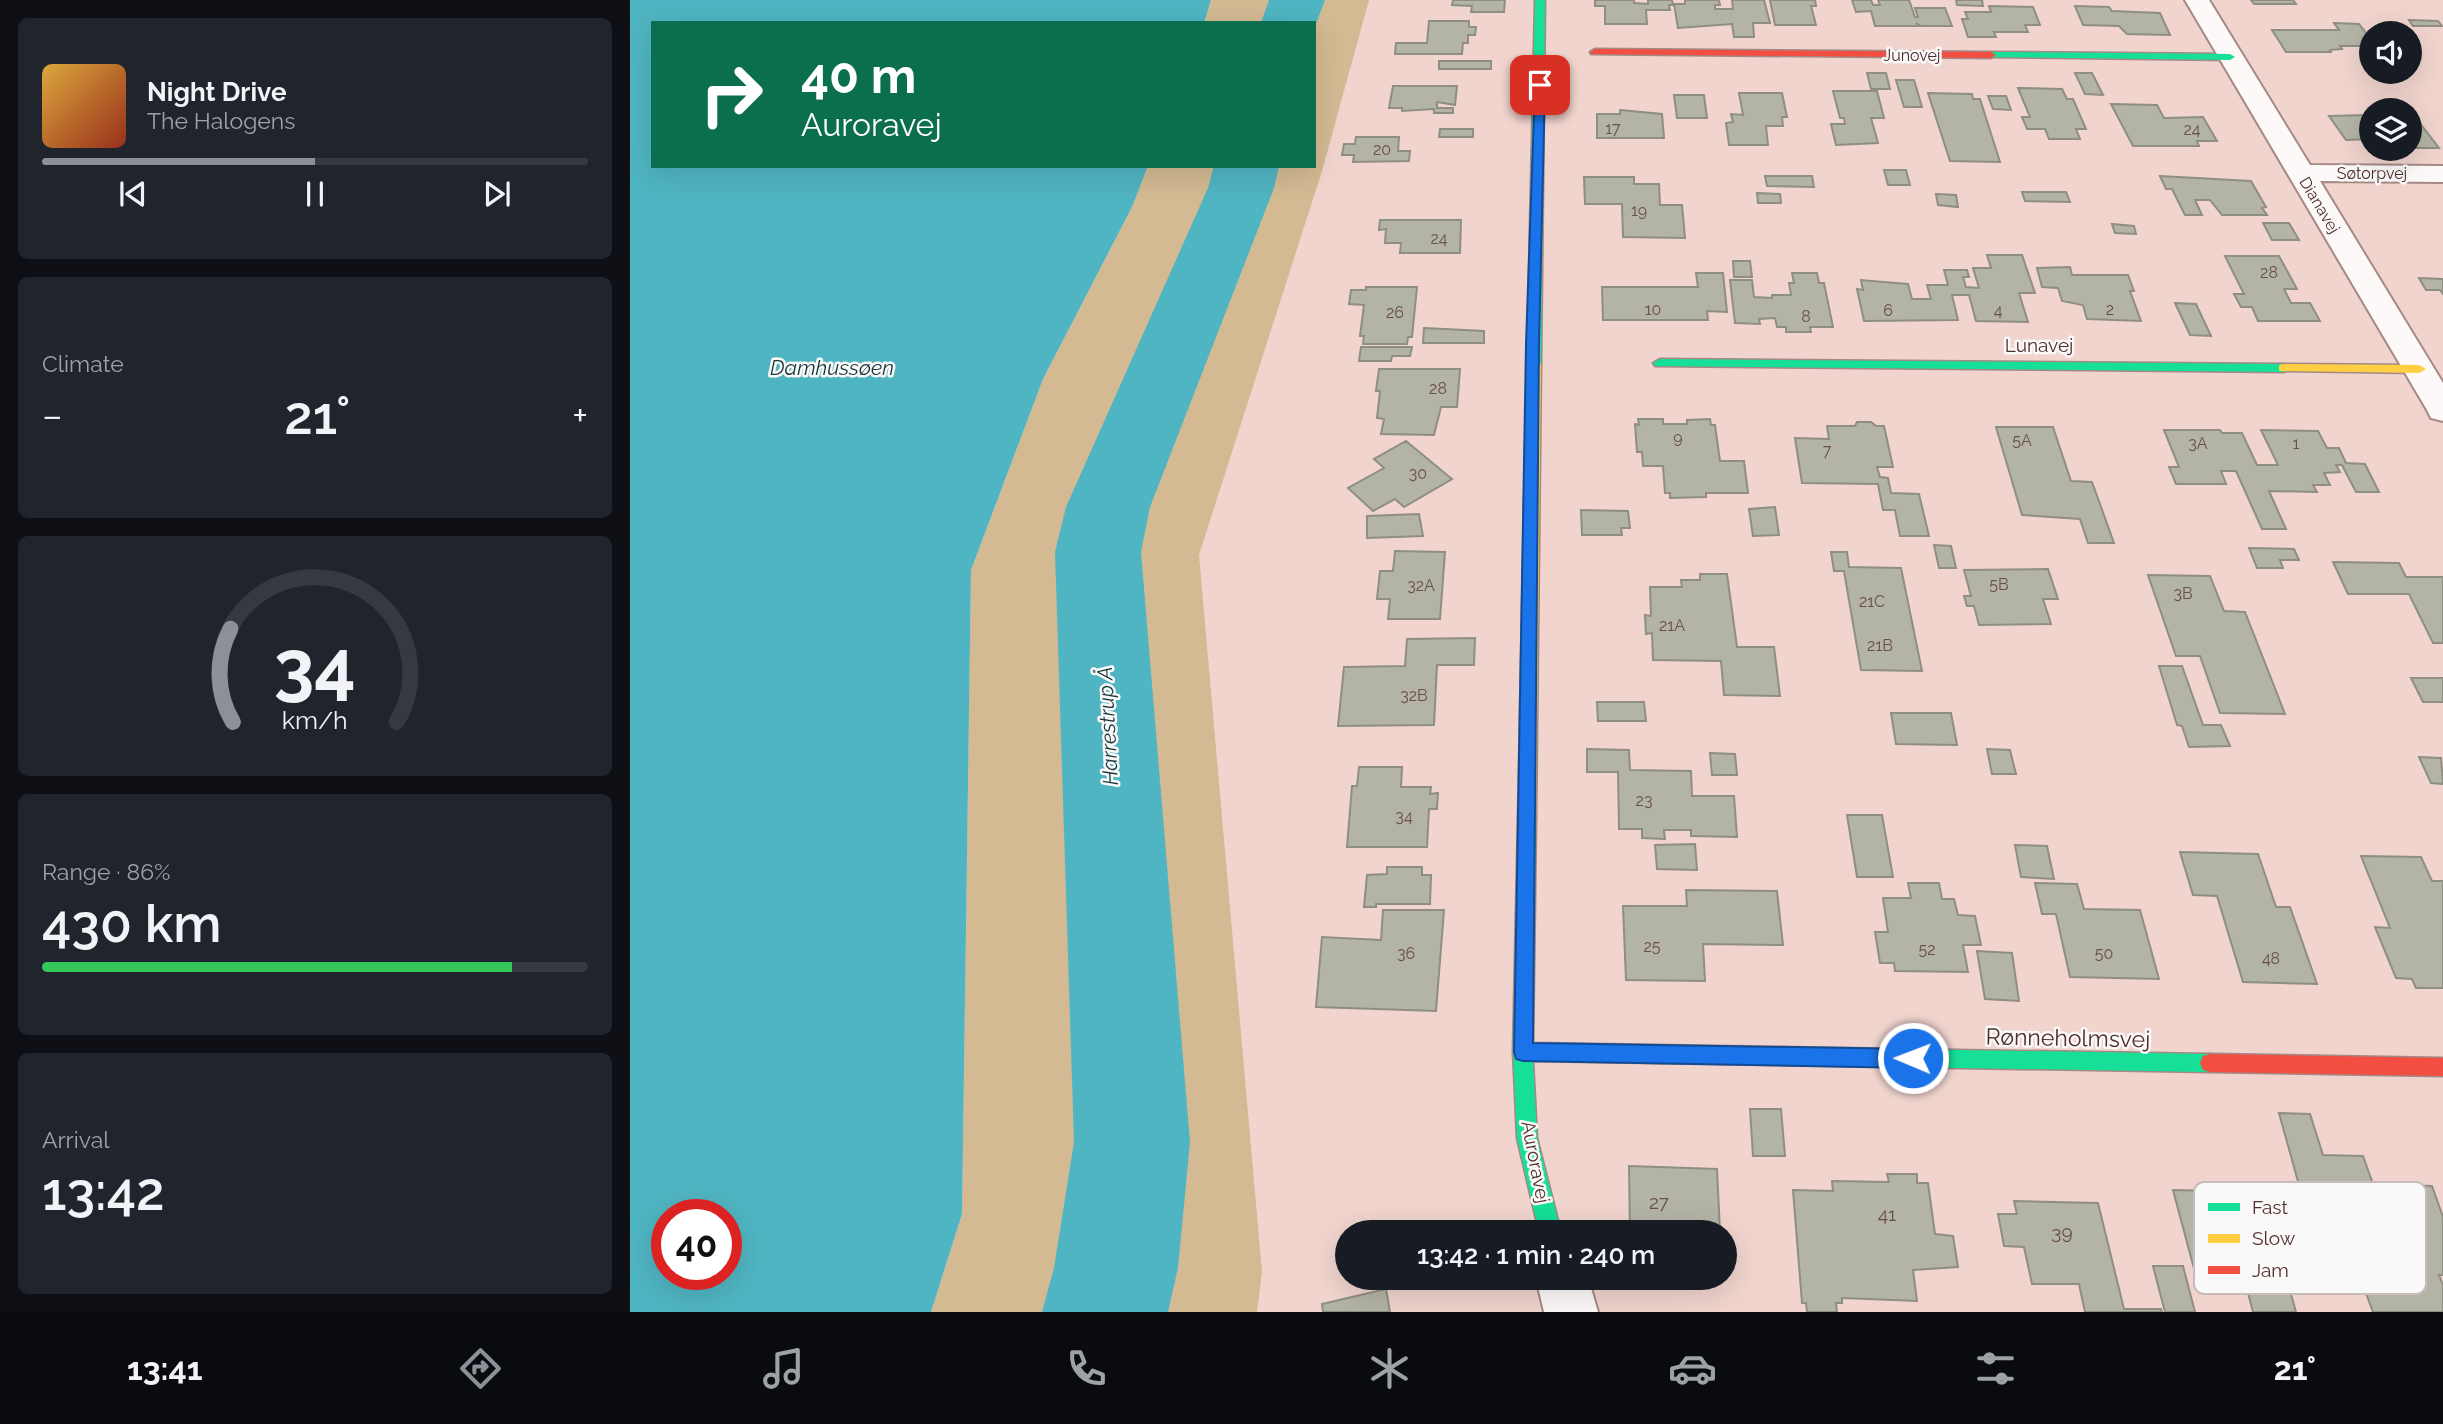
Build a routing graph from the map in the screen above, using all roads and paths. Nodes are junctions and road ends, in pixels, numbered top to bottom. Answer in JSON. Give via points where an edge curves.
{"nodes":[{"id":1,"x":1540,"y":0,"type":"edge"},
{"id":2,"x":2197,"y":0,"type":"edge"},
{"id":3,"x":1595,"y":52,"type":"dead end"},
{"id":4,"x":2230,"y":57,"type":"junction"},
{"id":5,"x":2301,"y":173,"type":"junction"},
{"id":6,"x":2443,"y":174,"type":"edge"},
{"id":7,"x":1660,"y":363,"type":"dead end"},
{"id":8,"x":2419,"y":369,"type":"junction"},
{"id":9,"x":2443,"y":410,"type":"edge"},
{"id":10,"x":1523,"y":1052,"type":"junction"},
{"id":11,"x":2443,"y":1067,"type":"edge"},
{"id":12,"x":1547,"y":1220,"type":"edge"},
{"id":13,"x":1565,"y":1290,"type":"edge"},
{"id":14,"x":1571,"y":1312,"type":"edge"}],
"edges":[{"from":1,"to":10,"type":"street","name":"Auroravej"},
{"from":2,"to":4,"type":"street","name":"Dianavej"},
{"from":3,"to":4,"type":"street","name":"Junovej"},
{"from":4,"to":5,"type":"street","name":"Dianavej"},
{"from":5,"to":6,"type":"street","name":"Søtorpvej"},
{"from":5,"to":8,"type":"street","name":"Dianavej"},
{"from":7,"to":8,"type":"street","name":"Lunavej"},
{"from":8,"to":9,"type":"street","name":"Dianavej"},
{"from":10,"to":11,"type":"street","name":"Rønneholmsvej"},
{"from":10,"to":12,"type":"street","name":"Auroravej","via":[[1527,1138]]},
{"from":13,"to":14,"type":"street"}]}
